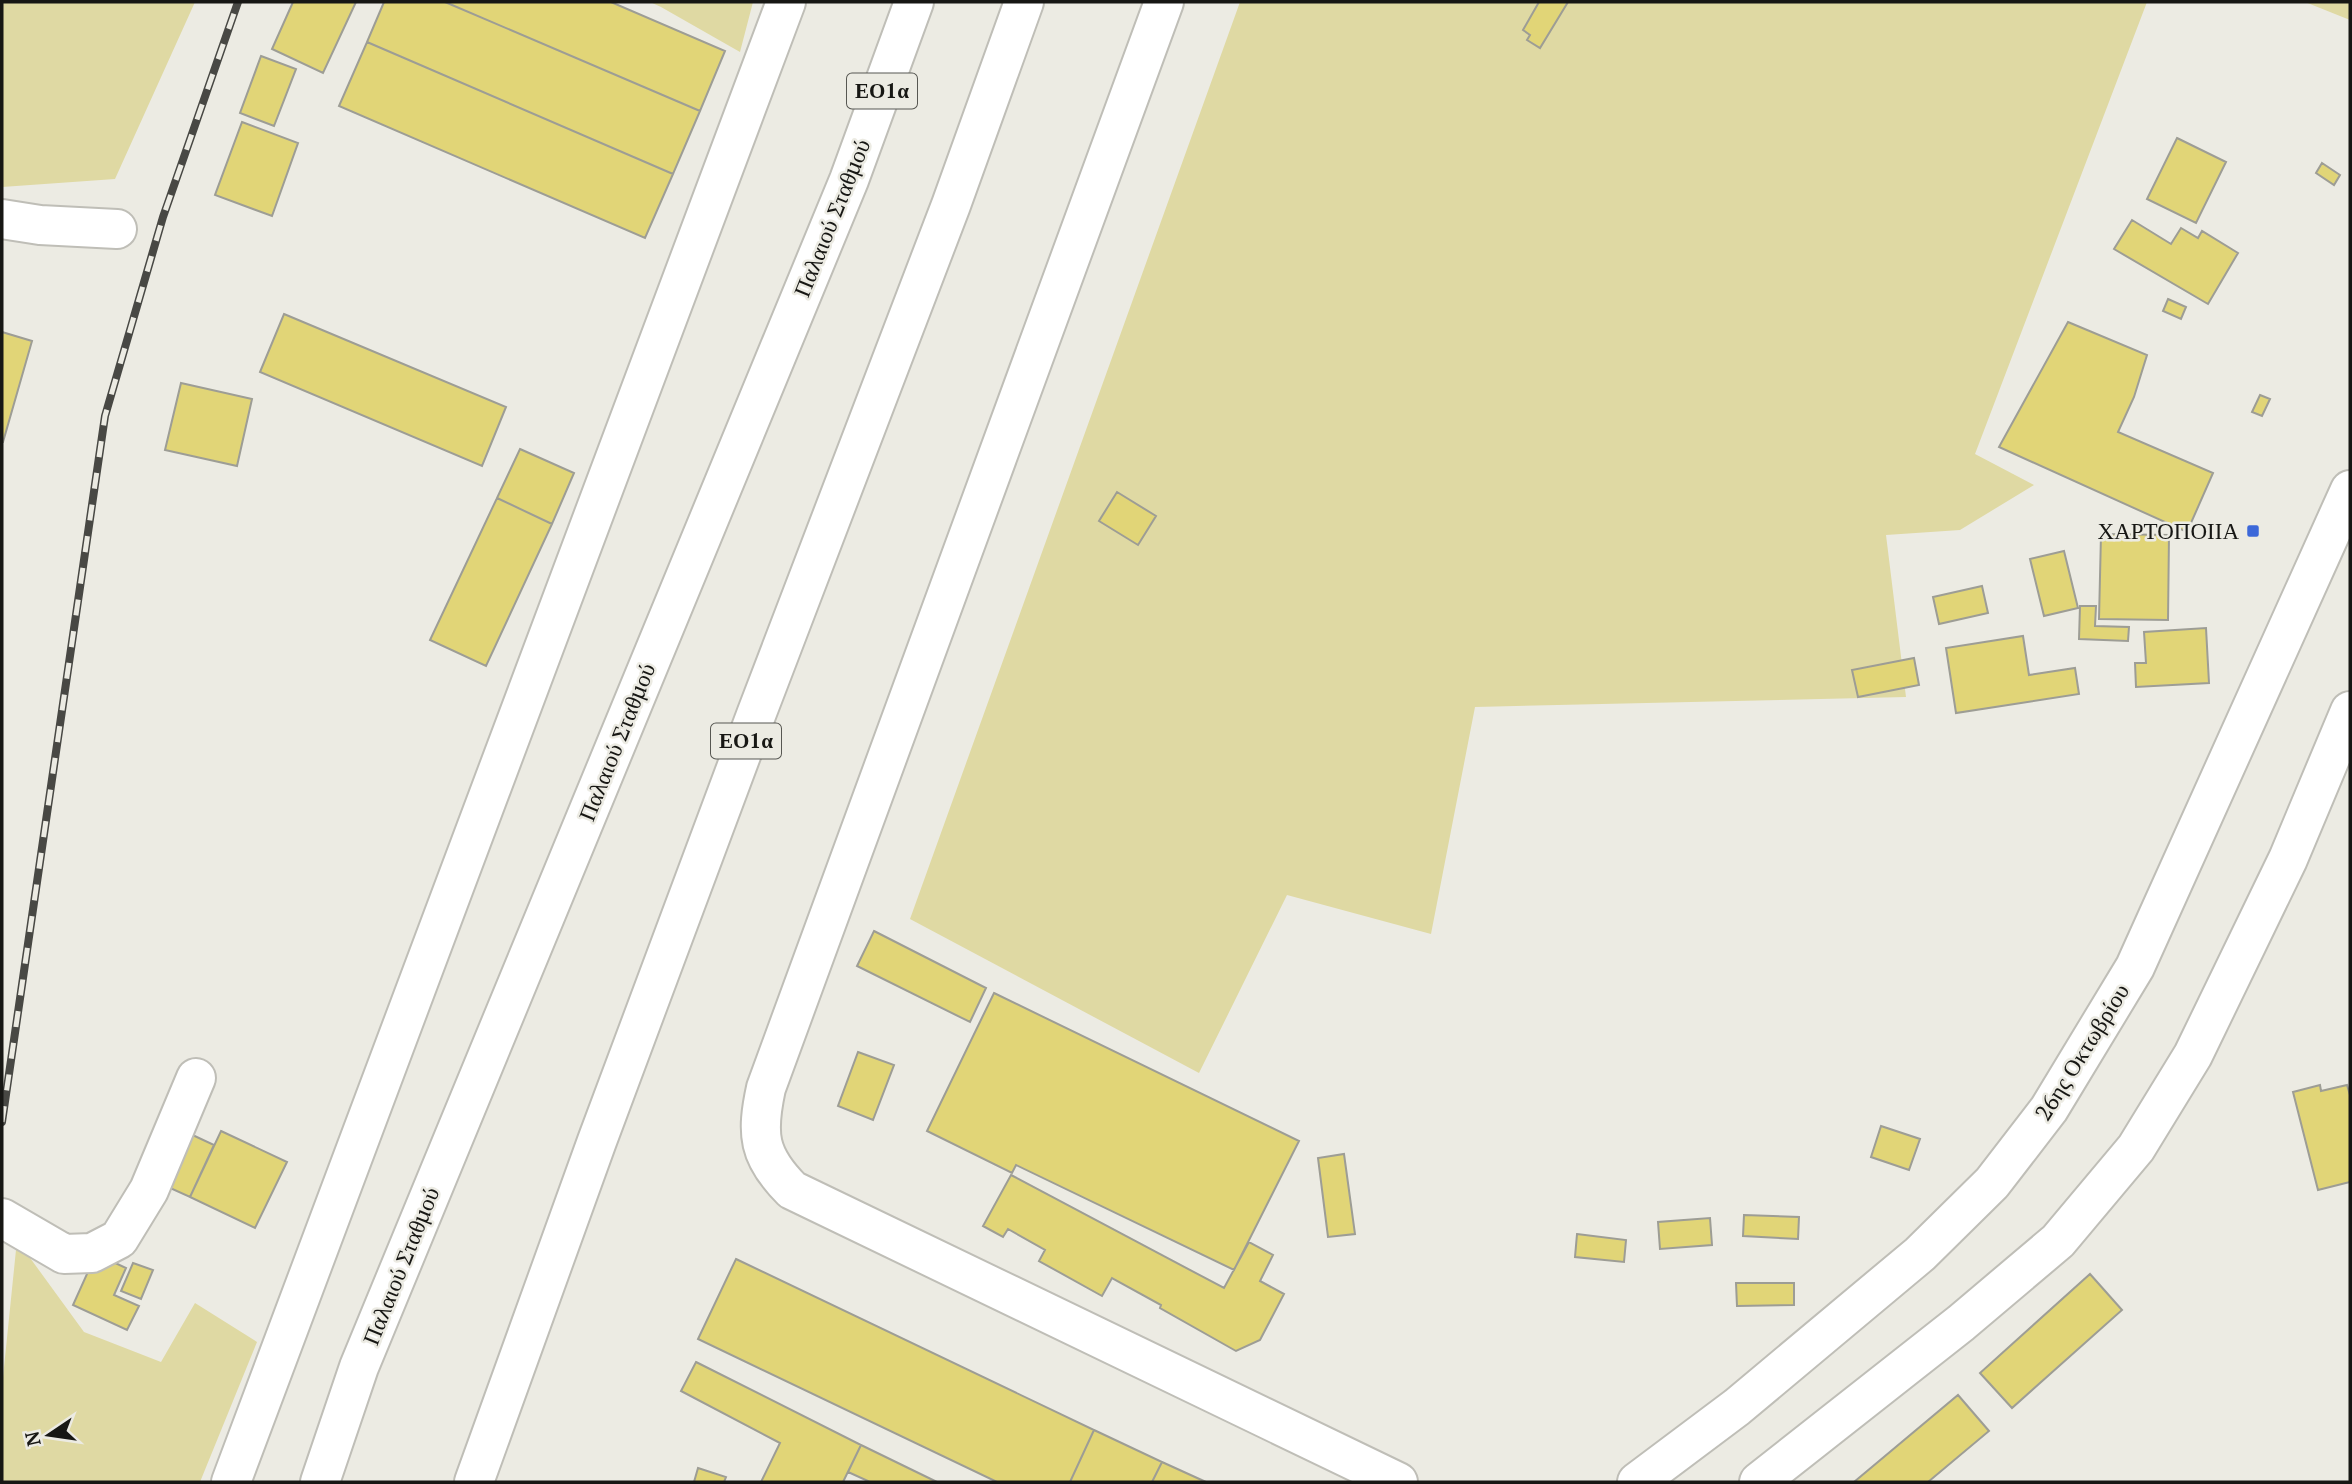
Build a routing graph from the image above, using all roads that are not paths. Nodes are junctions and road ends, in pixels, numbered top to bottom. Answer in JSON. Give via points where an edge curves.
{"nodes":[{"id":1,"x":786,"y":2,"type":"edge"},
{"id":2,"x":914,"y":2,"type":"edge"},
{"id":3,"x":1024,"y":2,"type":"edge"},
{"id":4,"x":1164,"y":2,"type":"edge"},
{"id":5,"x":2,"y":219,"type":"edge"},
{"id":6,"x":117,"y":229,"type":"dead end"},
{"id":7,"x":2350,"y":490,"type":"edge"},
{"id":8,"x":2350,"y":712,"type":"edge"},
{"id":9,"x":196,"y":1079,"type":"dead end"},
{"id":10,"x":2,"y":1218,"type":"edge"},
{"id":11,"x":231,"y":1482,"type":"edge"},
{"id":12,"x":320,"y":1482,"type":"edge"},
{"id":13,"x":474,"y":1482,"type":"edge"},
{"id":14,"x":1398,"y":1482,"type":"edge"},
{"id":15,"x":1637,"y":1482,"type":"edge"},
{"id":16,"x":1759,"y":1482,"type":"edge"}],
"edges":[{"from":1,"to":11,"type":"main road"},
{"from":2,"to":12,"type":"main road","name":"Παλαιού Σταθμού","number":"ΕΟ1α","via":[[849,180],[359,1367]]},
{"from":3,"to":13,"type":"main road","number":"ΕΟ1α"},
{"from":4,"to":14,"type":"main road","via":[[766,1088],[760,1130],[775,1172],[792,1190]]},
{"from":5,"to":6,"type":"main road"},
{"from":7,"to":15,"type":"main road","name":"26ης Οκτωβρίου","via":[[2135,967],[2049,1109],[1992,1183],[1920,1254],[1737,1407]]},
{"from":8,"to":16,"type":"main road","via":[[2288,859],[2193,1055],[2136,1148],[2058,1241]]},
{"from":9,"to":10,"type":"main road","via":[[149,1190],[119,1239],[92,1253],[64,1254]]}]}
